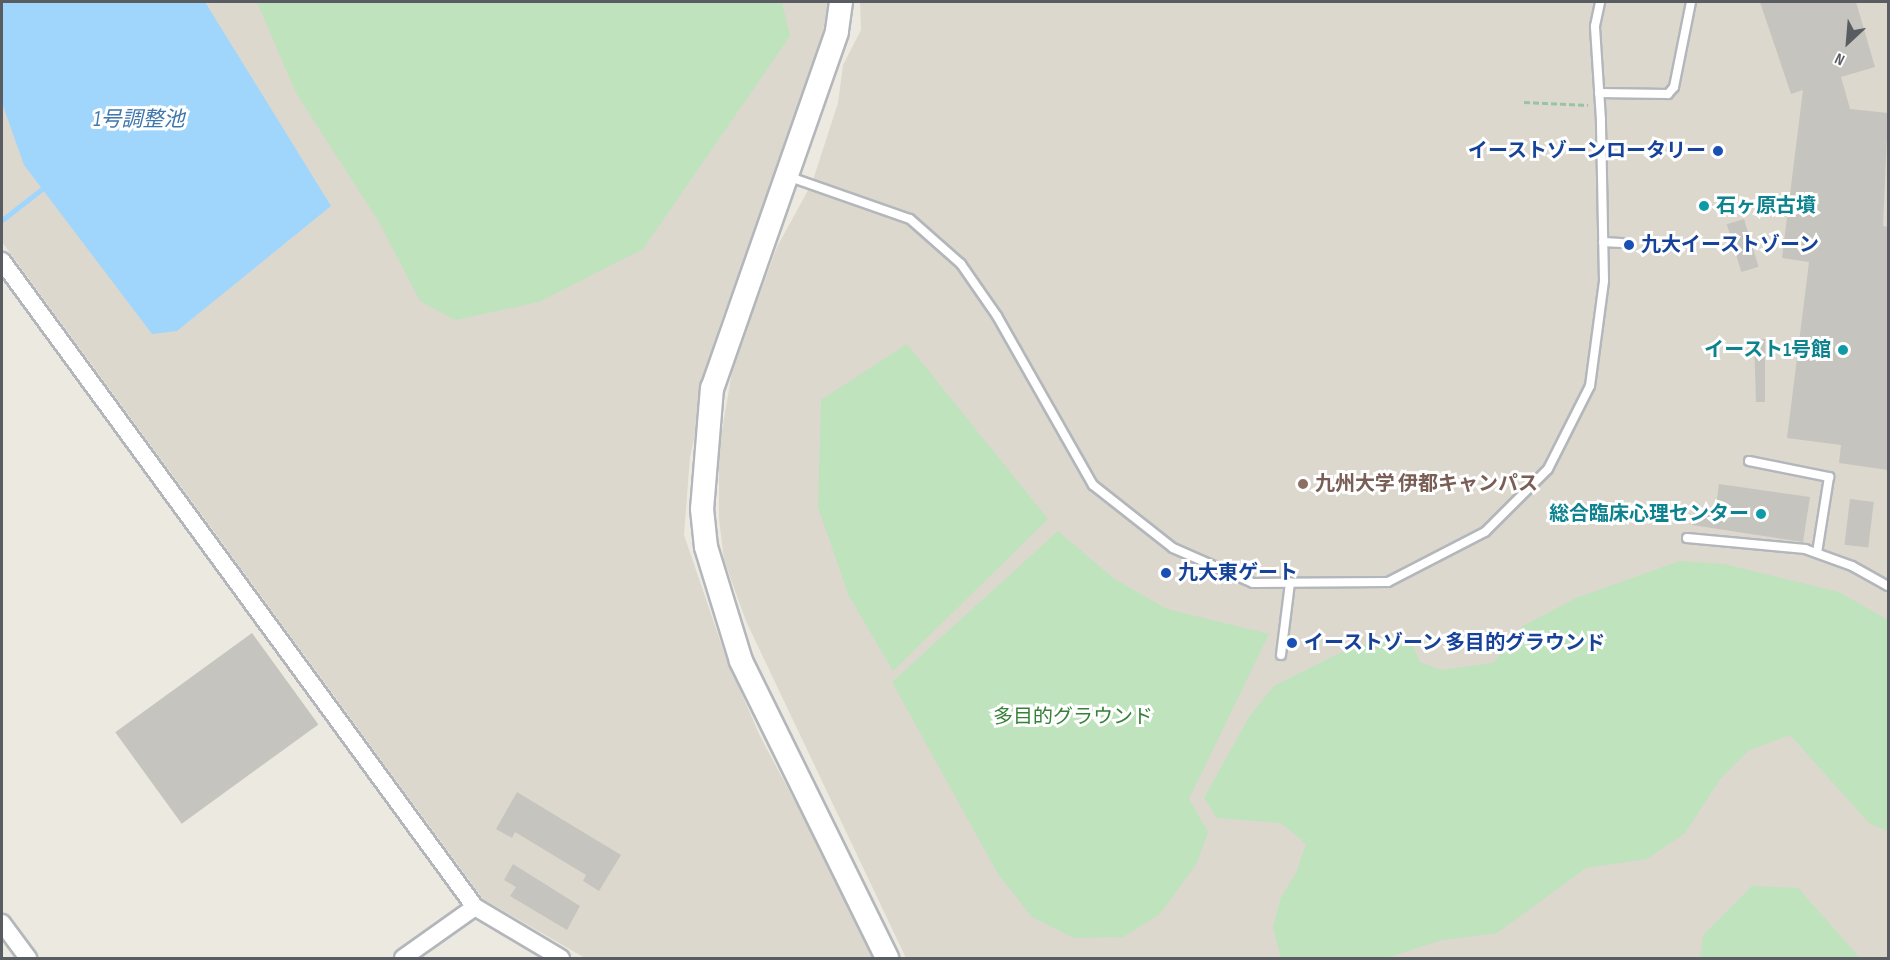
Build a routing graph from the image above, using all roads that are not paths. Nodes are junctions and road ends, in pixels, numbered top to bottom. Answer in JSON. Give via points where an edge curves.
{"nodes":[{"id":1,"x":841,"y":2,"type":"edge"},
{"id":2,"x":1600,"y":2,"type":"edge"},
{"id":3,"x":1691,"y":2,"type":"edge"},
{"id":4,"x":1599,"y":93,"type":"junction"},
{"id":5,"x":787,"y":176,"type":"junction"},
{"id":6,"x":1604,"y":242,"type":"junction"},
{"id":7,"x":1621,"y":243,"type":"dead end"},
{"id":8,"x":2,"y":261,"type":"edge"},
{"id":9,"x":1749,"y":461,"type":"dead end"},
{"id":10,"x":1686,"y":538,"type":"dead end"},
{"id":11,"x":1817,"y":553,"type":"junction"},
{"id":12,"x":1290,"y":583,"type":"junction"},
{"id":13,"x":1888,"y":586,"type":"edge"},
{"id":14,"x":1281,"y":655,"type":"dead end"},
{"id":15,"x":475,"y":907,"type":"junction"},
{"id":16,"x":2,"y":923,"type":"edge"},
{"id":17,"x":882,"y":956,"type":"edge"},
{"id":18,"x":28,"y":958,"type":"edge"},
{"id":19,"x":403,"y":958,"type":"edge"},
{"id":20,"x":561,"y":958,"type":"edge"}],
"edges":[{"from":1,"to":5,"type":"street","via":[[837,32]]},
{"from":2,"to":4,"type":"lane","via":[[1595,26]]},
{"from":3,"to":4,"type":"lane","via":[[1674,87],[1668,94]]},
{"from":4,"to":6,"type":"lane"},
{"from":5,"to":12,"type":"lane","via":[[909,219],[961,264],[997,316],[1093,485],[1173,548],[1253,583]]},
{"from":5,"to":17,"type":"street","via":[[712,388],[702,508],[706,547],[741,661]]},
{"from":6,"to":7,"type":"lane"},
{"from":6,"to":12,"type":"lane","via":[[1604,281],[1590,386],[1548,469],[1485,532],[1388,582]]},
{"from":8,"to":15,"type":"street"},
{"from":9,"to":11,"type":"lane","via":[[1829,477]]},
{"from":10,"to":11,"type":"lane"},
{"from":11,"to":13,"type":"lane"},
{"from":12,"to":14,"type":"lane"},
{"from":15,"to":19,"type":"street"},
{"from":15,"to":20,"type":"street"},
{"from":16,"to":18,"type":"street"}]}
